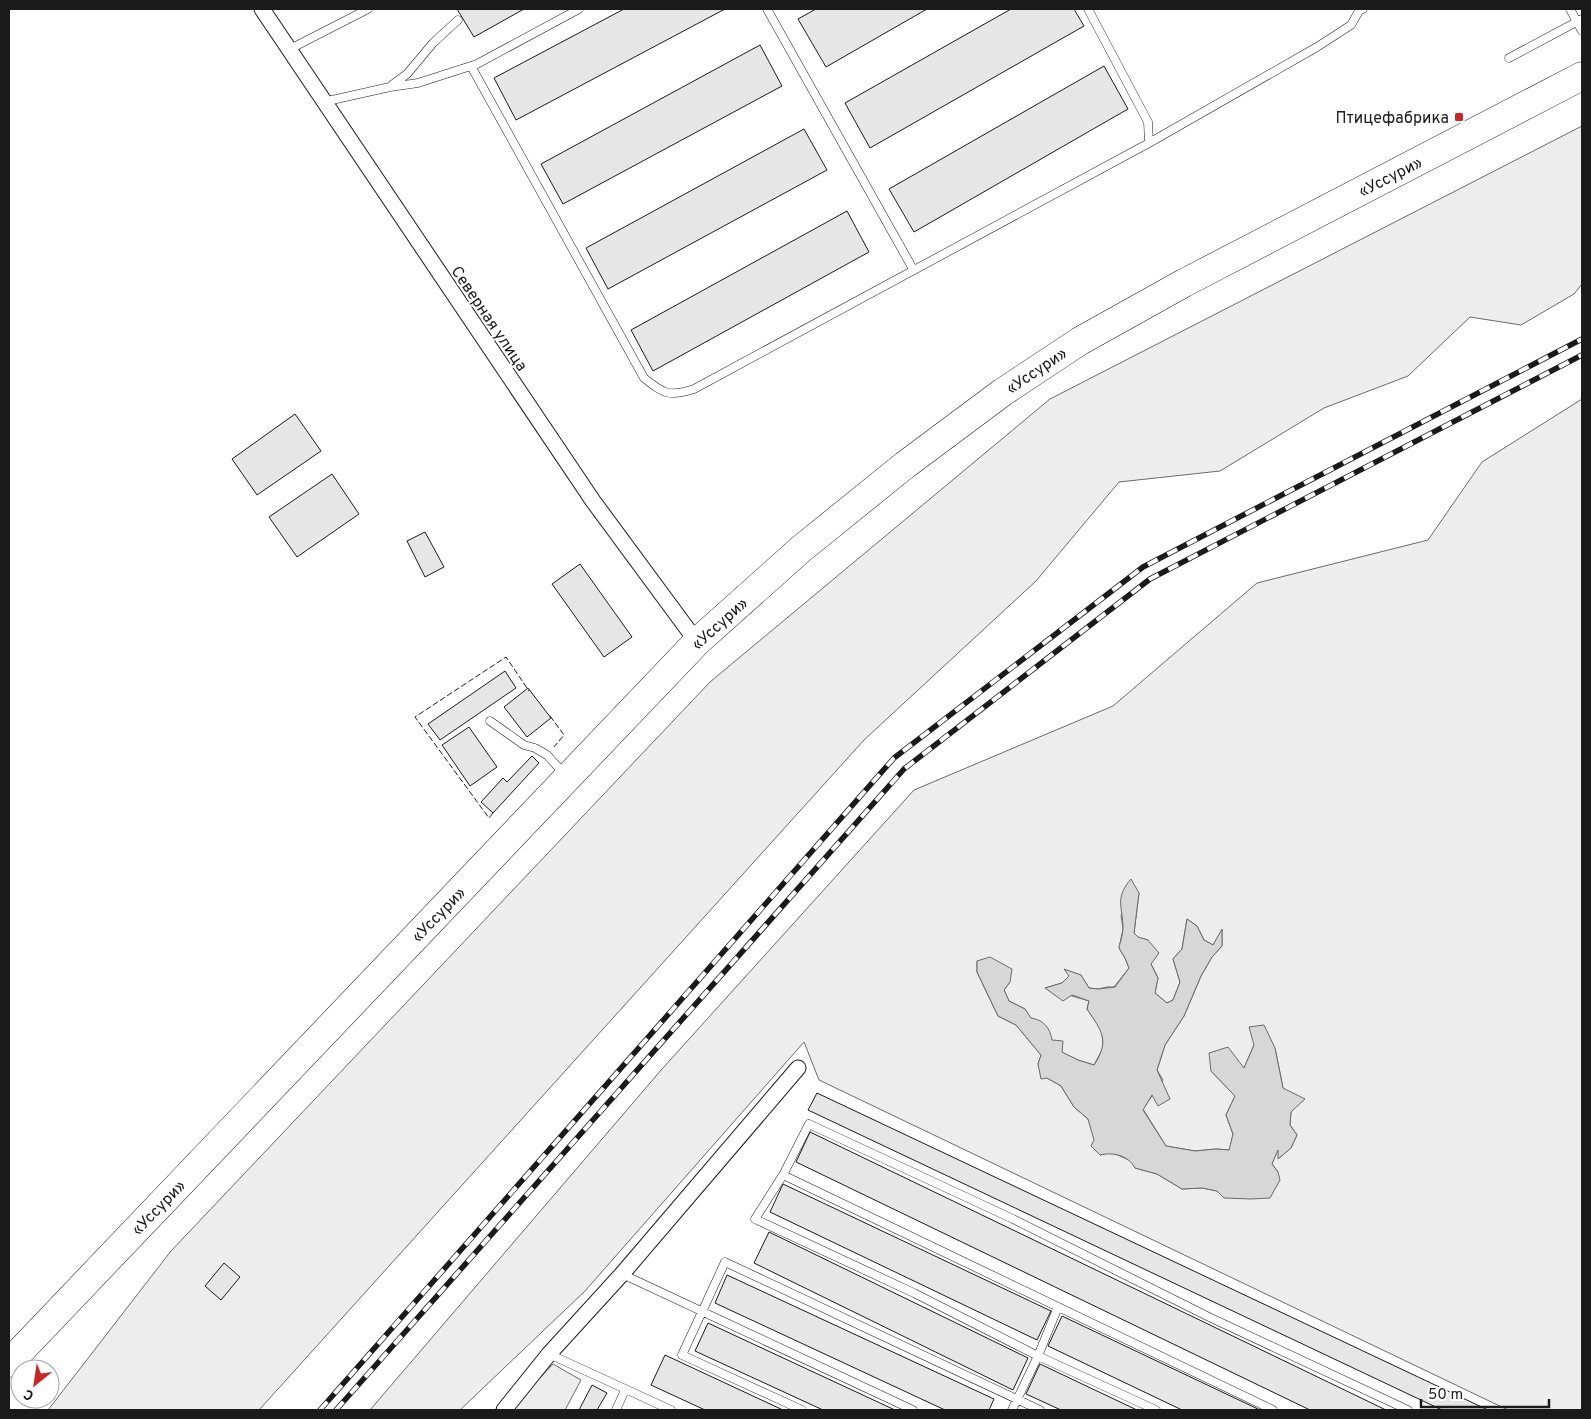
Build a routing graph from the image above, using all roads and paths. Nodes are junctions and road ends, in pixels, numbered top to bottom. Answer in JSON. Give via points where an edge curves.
{"nodes":[{"id":1,"x":262,"y":9,"type":"edge"},
{"id":2,"x":368,"y":9,"type":"edge"},
{"id":3,"x":579,"y":9,"type":"edge"},
{"id":4,"x":767,"y":9,"type":"edge"},
{"id":5,"x":1088,"y":9,"type":"edge"},
{"id":6,"x":1363,"y":9,"type":"edge"},
{"id":7,"x":1570,"y":9,"type":"edge"},
{"id":8,"x":458,"y":20,"type":"dead end"},
{"id":9,"x":1580,"y":21,"type":"edge"},
{"id":10,"x":1582,"y":31,"type":"edge"},
{"id":11,"x":288,"y":50,"type":"junction"},
{"id":12,"x":1509,"y":58,"type":"dead end"},
{"id":13,"x":471,"y":66,"type":"junction"},
{"id":14,"x":1582,"y":76,"type":"edge"},
{"id":15,"x":390,"y":87,"type":"junction"},
{"id":16,"x":323,"y":102,"type":"junction"},
{"id":17,"x":1149,"y":143,"type":"junction"},
{"id":18,"x":913,"y":270,"type":"junction"},
{"id":19,"x":697,"y":642,"type":"junction"},
{"id":20,"x":490,"y":721,"type":"dead end"},
{"id":21,"x":568,"y":779,"type":"junction"},
{"id":22,"x":798,"y":1068,"type":"dead end"},
{"id":23,"x":782,"y":1175,"type":"junction"},
{"id":24,"x":622,"y":1274,"type":"junction"},
{"id":25,"x":1058,"y":1307,"type":"junction"},
{"id":26,"x":702,"y":1312,"type":"junction"},
{"id":27,"x":549,"y":1354,"type":"junction"},
{"id":28,"x":1038,"y":1356,"type":"junction"},
{"id":29,"x":9,"y":1363,"type":"edge"},
{"id":30,"x":626,"y":1390,"type":"junction"},
{"id":31,"x":1017,"y":1399,"type":"junction"},
{"id":32,"x":492,"y":1410,"type":"edge"},
{"id":33,"x":504,"y":1410,"type":"edge"},
{"id":34,"x":616,"y":1410,"type":"edge"},
{"id":35,"x":671,"y":1410,"type":"edge"},
{"id":36,"x":802,"y":1410,"type":"edge"},
{"id":37,"x":913,"y":1410,"type":"edge"},
{"id":38,"x":1012,"y":1410,"type":"edge"},
{"id":39,"x":1040,"y":1410,"type":"edge"},
{"id":40,"x":1156,"y":1410,"type":"edge"},
{"id":41,"x":1273,"y":1410,"type":"edge"},
{"id":42,"x":1408,"y":1410,"type":"edge"}],
"edges":[{"from":1,"to":11,"type":"street","name":"Северная улица"},
{"from":2,"to":11,"type":"lane"},
{"from":3,"to":13,"type":"lane"},
{"from":4,"to":18,"type":"lane"},
{"from":5,"to":17,"type":"lane","via":[[1148,122]]},
{"from":6,"to":17,"type":"lane","via":[[1351,25],[1317,47]]},
{"from":7,"to":9,"type":"lane"},
{"from":8,"to":15,"type":"lane","via":[[407,74]]},
{"from":9,"to":10,"type":"lane"},
{"from":9,"to":12,"type":"lane"},
{"from":11,"to":16,"type":"street","name":"Северная улица"},
{"from":13,"to":15,"type":"lane","via":[[418,83]]},
{"from":13,"to":18,"type":"lane","via":[[644,378],[660,391],[676,395],[694,389]]},
{"from":14,"to":19,"type":"highway","name":"«Уссури»","via":[[1184,282],[1080,341],[1003,392],[905,465],[801,549]]},
{"from":15,"to":16,"type":"lane"},
{"from":16,"to":19,"type":"street","name":"Северная улица","via":[[592,501]]},
{"from":17,"to":18,"type":"lane"},
{"from":19,"to":21,"type":"highway","name":"«Уссури»"},
{"from":20,"to":21,"type":"lane","via":[[524,745],[547,755]]},
{"from":21,"to":29,"type":"highway","name":"«Уссури»"},
{"from":22,"to":24,"type":"street"},
{"from":23,"to":25,"type":"lane"},
{"from":23,"to":28,"type":"lane","via":[[755,1219],[914,1293]]},
{"from":23,"to":42,"type":"lane","via":[[809,1124]]},
{"from":24,"to":26,"type":"lane"},
{"from":24,"to":27,"type":"street"},
{"from":25,"to":28,"type":"lane"},
{"from":25,"to":41,"type":"lane"},
{"from":26,"to":31,"type":"lane","via":[[725,1262]]},
{"from":26,"to":36,"type":"lane","via":[[682,1354]]},
{"from":26,"to":37,"type":"lane"},
{"from":27,"to":30,"type":"lane"},
{"from":27,"to":32,"type":"street"},
{"from":27,"to":33,"type":"street"},
{"from":28,"to":31,"type":"lane"},
{"from":28,"to":40,"type":"lane"},
{"from":30,"to":34,"type":"lane"},
{"from":30,"to":35,"type":"lane"},
{"from":31,"to":38,"type":"lane"},
{"from":31,"to":39,"type":"lane"}]}
